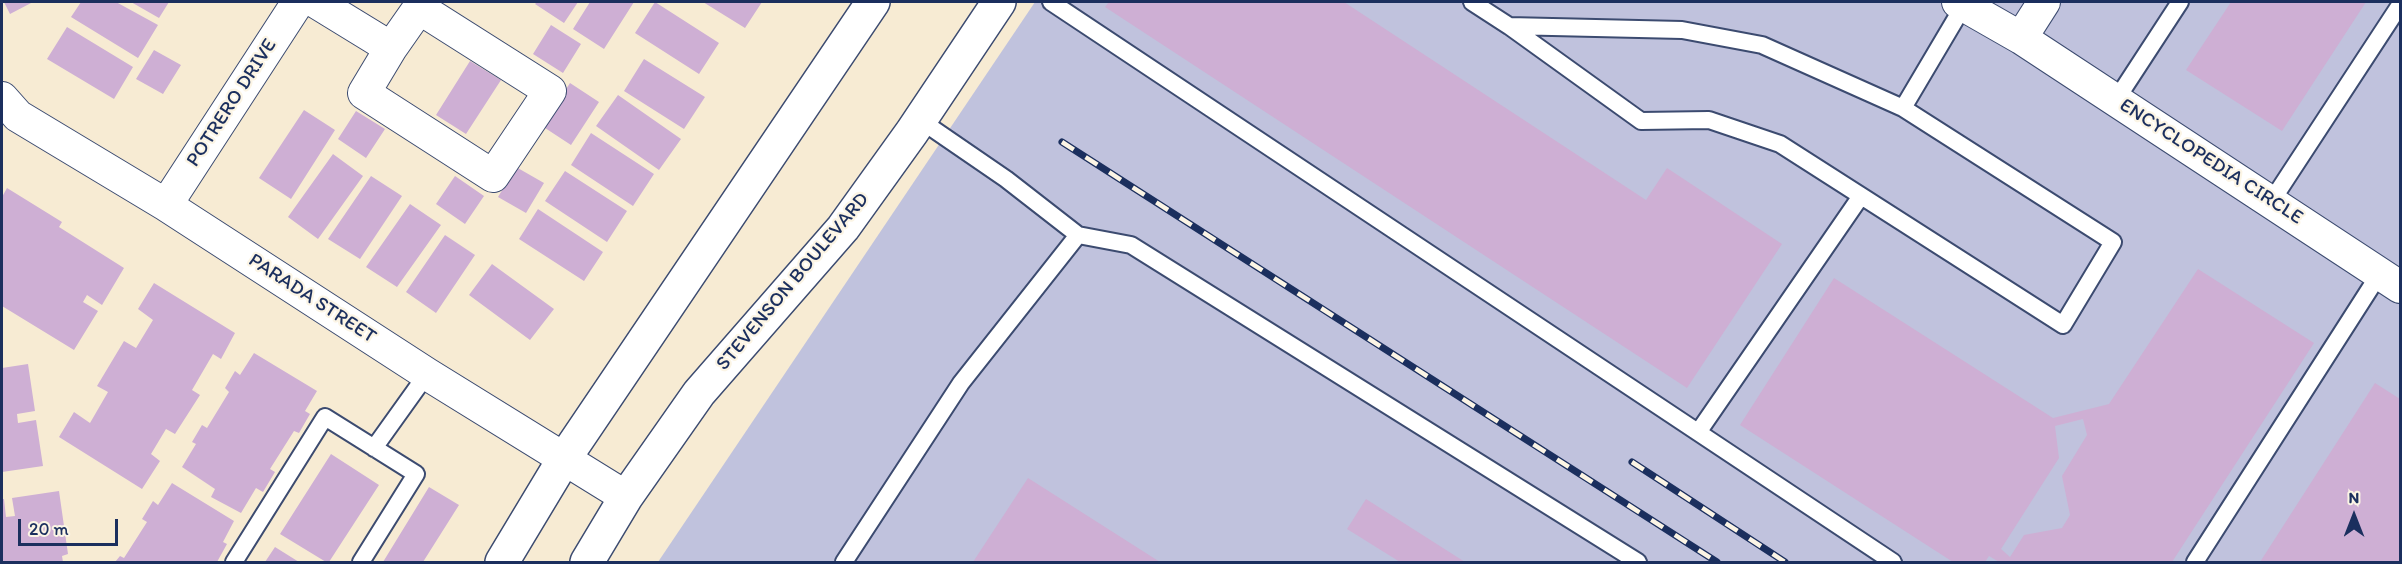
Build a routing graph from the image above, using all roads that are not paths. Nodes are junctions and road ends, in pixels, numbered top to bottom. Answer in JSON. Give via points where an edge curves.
{"nodes":[{"id":1,"x":298,"y":2,"type":"edge"},
{"id":2,"x":316,"y":2,"type":"edge"},
{"id":3,"x":873,"y":2,"type":"edge"},
{"id":4,"x":999,"y":2,"type":"edge"},
{"id":5,"x":1051,"y":2,"type":"edge"},
{"id":6,"x":1472,"y":2,"type":"edge"},
{"id":7,"x":2044,"y":2,"type":"edge"},
{"id":8,"x":2180,"y":2,"type":"edge"},
{"id":9,"x":1961,"y":3,"type":"edge"},
{"id":10,"x":2400,"y":5,"type":"edge"},
{"id":11,"x":1509,"y":26,"type":"junction"},
{"id":12,"x":2021,"y":38,"type":"junction"},
{"id":13,"x":391,"y":48,"type":"junction"},
{"id":14,"x":2,"y":98,"type":"edge"},
{"id":15,"x":2116,"y":100,"type":"junction"},
{"id":16,"x":1903,"y":108,"type":"junction"},
{"id":17,"x":920,"y":120,"type":"junction"},
{"id":18,"x":1862,"y":196,"type":"junction"},
{"id":19,"x":2271,"y":202,"type":"junction"},
{"id":20,"x":166,"y":205,"type":"junction"},
{"id":21,"x":1078,"y":235,"type":"junction"},
{"id":22,"x":2394,"y":280,"type":"edge"},
{"id":23,"x":427,"y":374,"type":"junction"},
{"id":24,"x":1700,"y":431,"type":"junction"},
{"id":25,"x":374,"y":448,"type":"junction"},
{"id":26,"x":564,"y":459,"type":"junction"},
{"id":27,"x":626,"y":497,"type":"junction"},
{"id":28,"x":234,"y":562,"type":"edge"},
{"id":29,"x":361,"y":562,"type":"edge"},
{"id":30,"x":502,"y":562,"type":"edge"},
{"id":31,"x":587,"y":562,"type":"edge"},
{"id":32,"x":844,"y":562,"type":"edge"},
{"id":33,"x":1638,"y":562,"type":"edge"},
{"id":34,"x":1893,"y":562,"type":"edge"},
{"id":35,"x":2195,"y":562,"type":"edge"}],
"edges":[{"from":1,"to":20,"type":"street","name":"POTRERO DRIVE"},
{"from":2,"to":13,"type":"street"},
{"from":3,"to":26,"type":"main road"},
{"from":4,"to":17,"type":"main road","name":"STEVENSON BOULEVARD"},
{"from":5,"to":24,"type":"lane"},
{"from":6,"to":11,"type":"lane"},
{"from":7,"to":12,"type":"street"},
{"from":8,"to":15,"type":"lane"},
{"from":9,"to":12,"type":"street","name":"ENCYCLOPEDIA CIRCLE"},
{"from":9,"to":16,"type":"lane"},
{"from":10,"to":19,"type":"lane"},
{"from":11,"to":16,"type":"lane","via":[[1682,30],[1762,45]]},
{"from":11,"to":18,"type":"lane","via":[[1641,121],[1709,120],[1780,144]]},
{"from":12,"to":15,"type":"street","name":"ENCYCLOPEDIA CIRCLE"},
{"from":13,"to":13,"type":"street","via":[[419,8],[550,91],[493,176],[364,93]]},
{"from":14,"to":20,"type":"street","name":"PARADA STREET","via":[[18,116]]},
{"from":15,"to":19,"type":"street","name":"ENCYCLOPEDIA CIRCLE"},
{"from":16,"to":18,"type":"lane","via":[[2113,242],[2063,325]]},
{"from":17,"to":21,"type":"lane"},
{"from":17,"to":27,"type":"main road","name":"STEVENSON BOULEVARD","via":[[843,228],[699,393]]},
{"from":18,"to":24,"type":"lane"},
{"from":19,"to":22,"type":"street","name":"ENCYCLOPEDIA CIRCLE"},
{"from":20,"to":23,"type":"street","name":"PARADA STREET"},
{"from":21,"to":32,"type":"lane","via":[[961,383]]},
{"from":21,"to":33,"type":"lane","via":[[1131,245]]},
{"from":22,"to":35,"type":"lane"},
{"from":23,"to":25,"type":"lane"},
{"from":23,"to":26,"type":"street","name":"PARADA STREET"},
{"from":24,"to":34,"type":"lane"},
{"from":25,"to":28,"type":"lane","via":[[325,417]]},
{"from":25,"to":29,"type":"lane","via":[[417,474]]},
{"from":26,"to":27,"type":"street","name":"PARADA STREET"},
{"from":26,"to":30,"type":"main road"},
{"from":27,"to":31,"type":"main road","name":"STEVENSON BOULEVARD"}]}
